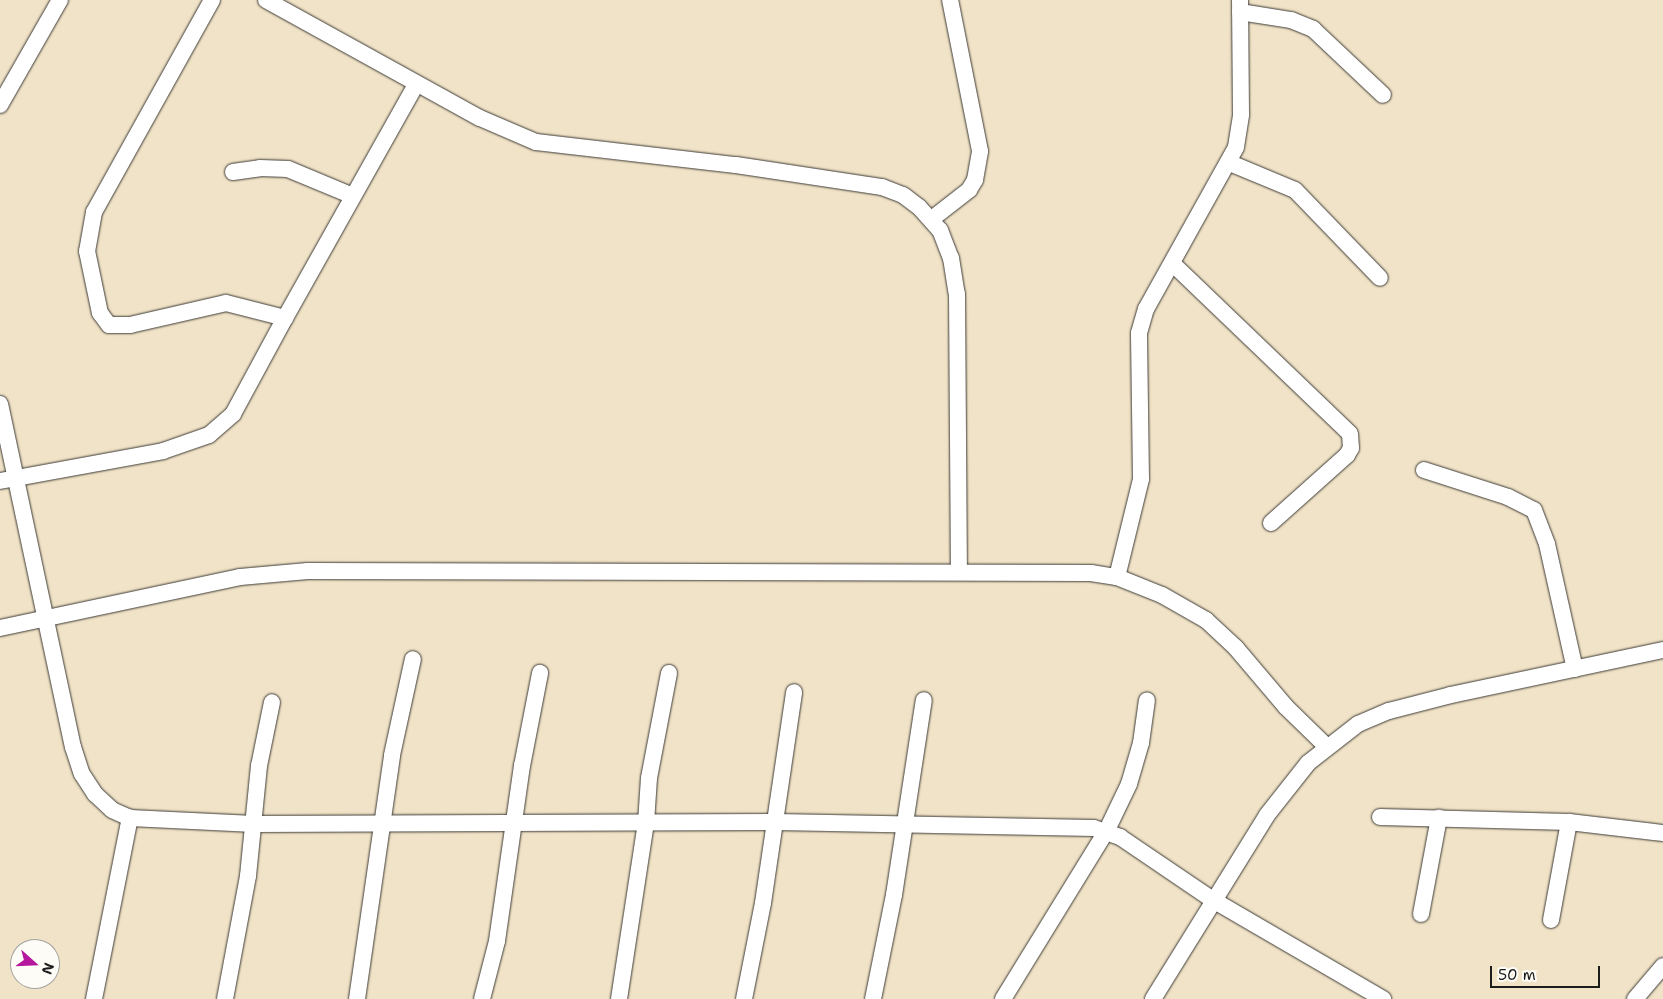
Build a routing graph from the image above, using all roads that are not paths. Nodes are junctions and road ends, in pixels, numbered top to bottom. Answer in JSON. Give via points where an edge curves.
{"nodes":[{"id":1,"x":60,"y":0,"type":"edge"},
{"id":2,"x":212,"y":0,"type":"edge"},
{"id":3,"x":266,"y":0,"type":"edge"},
{"id":4,"x":950,"y":0,"type":"edge"},
{"id":5,"x":1240,"y":6,"type":"edge"},
{"id":6,"x":416,"y":85,"type":"junction"},
{"id":7,"x":1383,"y":95,"type":"dead end"},
{"id":8,"x":0,"y":103,"type":"edge"},
{"id":9,"x":1230,"y":163,"type":"junction"},
{"id":10,"x":233,"y":172,"type":"dead end"},
{"id":11,"x":353,"y":196,"type":"junction"},
{"id":12,"x":933,"y":218,"type":"junction"},
{"id":13,"x":1173,"y":264,"type":"junction"},
{"id":14,"x":1380,"y":278,"type":"dead end"},
{"id":15,"x":285,"y":318,"type":"junction"},
{"id":16,"x":0,"y":404,"type":"edge"},
{"id":17,"x":1424,"y":470,"type":"dead end"},
{"id":18,"x":18,"y":478,"type":"junction"},
{"id":19,"x":0,"y":480,"type":"edge"},
{"id":20,"x":1271,"y":523,"type":"dead end"},
{"id":21,"x":959,"y":571,"type":"junction"},
{"id":22,"x":1117,"y":578,"type":"junction"},
{"id":23,"x":45,"y":616,"type":"junction"},
{"id":24,"x":0,"y":628,"type":"edge"},
{"id":25,"x":1663,"y":650,"type":"edge"},
{"id":26,"x":413,"y":659,"type":"dead end"},
{"id":27,"x":1575,"y":669,"type":"junction"},
{"id":28,"x":540,"y":674,"type":"dead end"},
{"id":29,"x":669,"y":674,"type":"dead end"},
{"id":30,"x":794,"y":692,"type":"dead end"},
{"id":31,"x":924,"y":700,"type":"dead end"},
{"id":32,"x":1147,"y":700,"type":"dead end"},
{"id":33,"x":272,"y":702,"type":"dead end"},
{"id":34,"x":1327,"y":748,"type":"junction"},
{"id":35,"x":1380,"y":817,"type":"dead end"},
{"id":36,"x":130,"y":818,"type":"junction"},
{"id":37,"x":1439,"y":818,"type":"junction"},
{"id":38,"x":384,"y":821,"type":"junction"},
{"id":39,"x":776,"y":822,"type":"junction"},
{"id":40,"x":1570,"y":822,"type":"junction"},
{"id":41,"x":513,"y":823,"type":"junction"},
{"id":42,"x":646,"y":823,"type":"junction"},
{"id":43,"x":254,"y":824,"type":"junction"},
{"id":44,"x":904,"y":824,"type":"junction"},
{"id":45,"x":1107,"y":830,"type":"junction"},
{"id":46,"x":1663,"y":833,"type":"edge"},
{"id":47,"x":1213,"y":900,"type":"junction"},
{"id":48,"x":1420,"y":914,"type":"dead end"},
{"id":49,"x":1551,"y":920,"type":"dead end"},
{"id":50,"x":1663,"y":966,"type":"edge"},
{"id":51,"x":94,"y":999,"type":"edge"},
{"id":52,"x":225,"y":999,"type":"edge"},
{"id":53,"x":357,"y":999,"type":"edge"},
{"id":54,"x":482,"y":999,"type":"edge"},
{"id":55,"x":619,"y":999,"type":"edge"},
{"id":56,"x":744,"y":999,"type":"edge"},
{"id":57,"x":873,"y":999,"type":"edge"},
{"id":58,"x":1003,"y":999,"type":"edge"},
{"id":59,"x":1152,"y":999,"type":"edge"},
{"id":60,"x":1383,"y":999,"type":"edge"},
{"id":61,"x":1635,"y":999,"type":"edge"}],
"edges":[{"from":1,"to":8,"type":"street"},
{"from":2,"to":15,"type":"street","via":[[94,212],[87,251],[93,290],[102,318],[116,326],[226,303]]},
{"from":3,"to":6,"type":"street"},
{"from":4,"to":12,"type":"street","via":[[977,135],[978,164],[969,190]]},
{"from":5,"to":7,"type":"street","via":[[1314,29]]},
{"from":5,"to":9,"type":"street","via":[[1241,114]]},
{"from":6,"to":11,"type":"street"},
{"from":6,"to":12,"type":"street","via":[[536,142],[736,165],[882,187],[903,195]]},
{"from":9,"to":13,"type":"street"},
{"from":9,"to":14,"type":"street","via":[[1295,190]]},
{"from":10,"to":11,"type":"street","via":[[288,168]]},
{"from":11,"to":15,"type":"street"},
{"from":12,"to":21,"type":"street","via":[[951,258],[960,334]]},
{"from":13,"to":20,"type":"street","via":[[1350,434],[1351,448],[1347,455]]},
{"from":13,"to":22,"type":"street","via":[[1146,309],[1139,333],[1140,485]]},
{"from":15,"to":18,"type":"street","via":[[237,407],[209,435],[162,451]]},
{"from":16,"to":18,"type":"street"},
{"from":17,"to":27,"type":"street","via":[[1508,497],[1534,510],[1547,544]]},
{"from":18,"to":19,"type":"street"},
{"from":18,"to":23,"type":"street"},
{"from":21,"to":22,"type":"street","via":[[1067,571]]},
{"from":21,"to":23,"type":"street","via":[[750,574],[308,571],[240,577]]},
{"from":22,"to":34,"type":"street","via":[[1184,606],[1217,628],[1286,707]]},
{"from":23,"to":24,"type":"street"},
{"from":23,"to":36,"type":"street","via":[[82,774],[112,810]]},
{"from":25,"to":27,"type":"street"},
{"from":26,"to":38,"type":"street","via":[[392,755]]},
{"from":27,"to":34,"type":"street","via":[[1389,711],[1358,724]]},
{"from":28,"to":41,"type":"street"},
{"from":29,"to":42,"type":"street","via":[[649,778]]},
{"from":30,"to":39,"type":"street"},
{"from":31,"to":44,"type":"street"},
{"from":32,"to":45,"type":"street","via":[[1141,743],[1129,784]]},
{"from":33,"to":43,"type":"street","via":[[259,766]]},
{"from":34,"to":47,"type":"street","via":[[1297,775],[1273,807]]},
{"from":35,"to":37,"type":"street"},
{"from":36,"to":43,"type":"street"},
{"from":36,"to":51,"type":"street"},
{"from":37,"to":40,"type":"street"},
{"from":37,"to":48,"type":"street"},
{"from":38,"to":41,"type":"street"},
{"from":38,"to":43,"type":"street"},
{"from":38,"to":53,"type":"street"},
{"from":39,"to":42,"type":"street"},
{"from":39,"to":44,"type":"street"},
{"from":39,"to":56,"type":"street"},
{"from":40,"to":46,"type":"street"},
{"from":40,"to":49,"type":"street"},
{"from":41,"to":42,"type":"street"},
{"from":41,"to":54,"type":"street","via":[[506,895]]},
{"from":42,"to":55,"type":"street"},
{"from":43,"to":52,"type":"street","via":[[248,876]]},
{"from":44,"to":45,"type":"street","via":[[1030,824]]},
{"from":44,"to":57,"type":"street"},
{"from":45,"to":47,"type":"street"},
{"from":45,"to":58,"type":"street"},
{"from":47,"to":59,"type":"street"},
{"from":47,"to":60,"type":"street"},
{"from":50,"to":61,"type":"street"}]}
